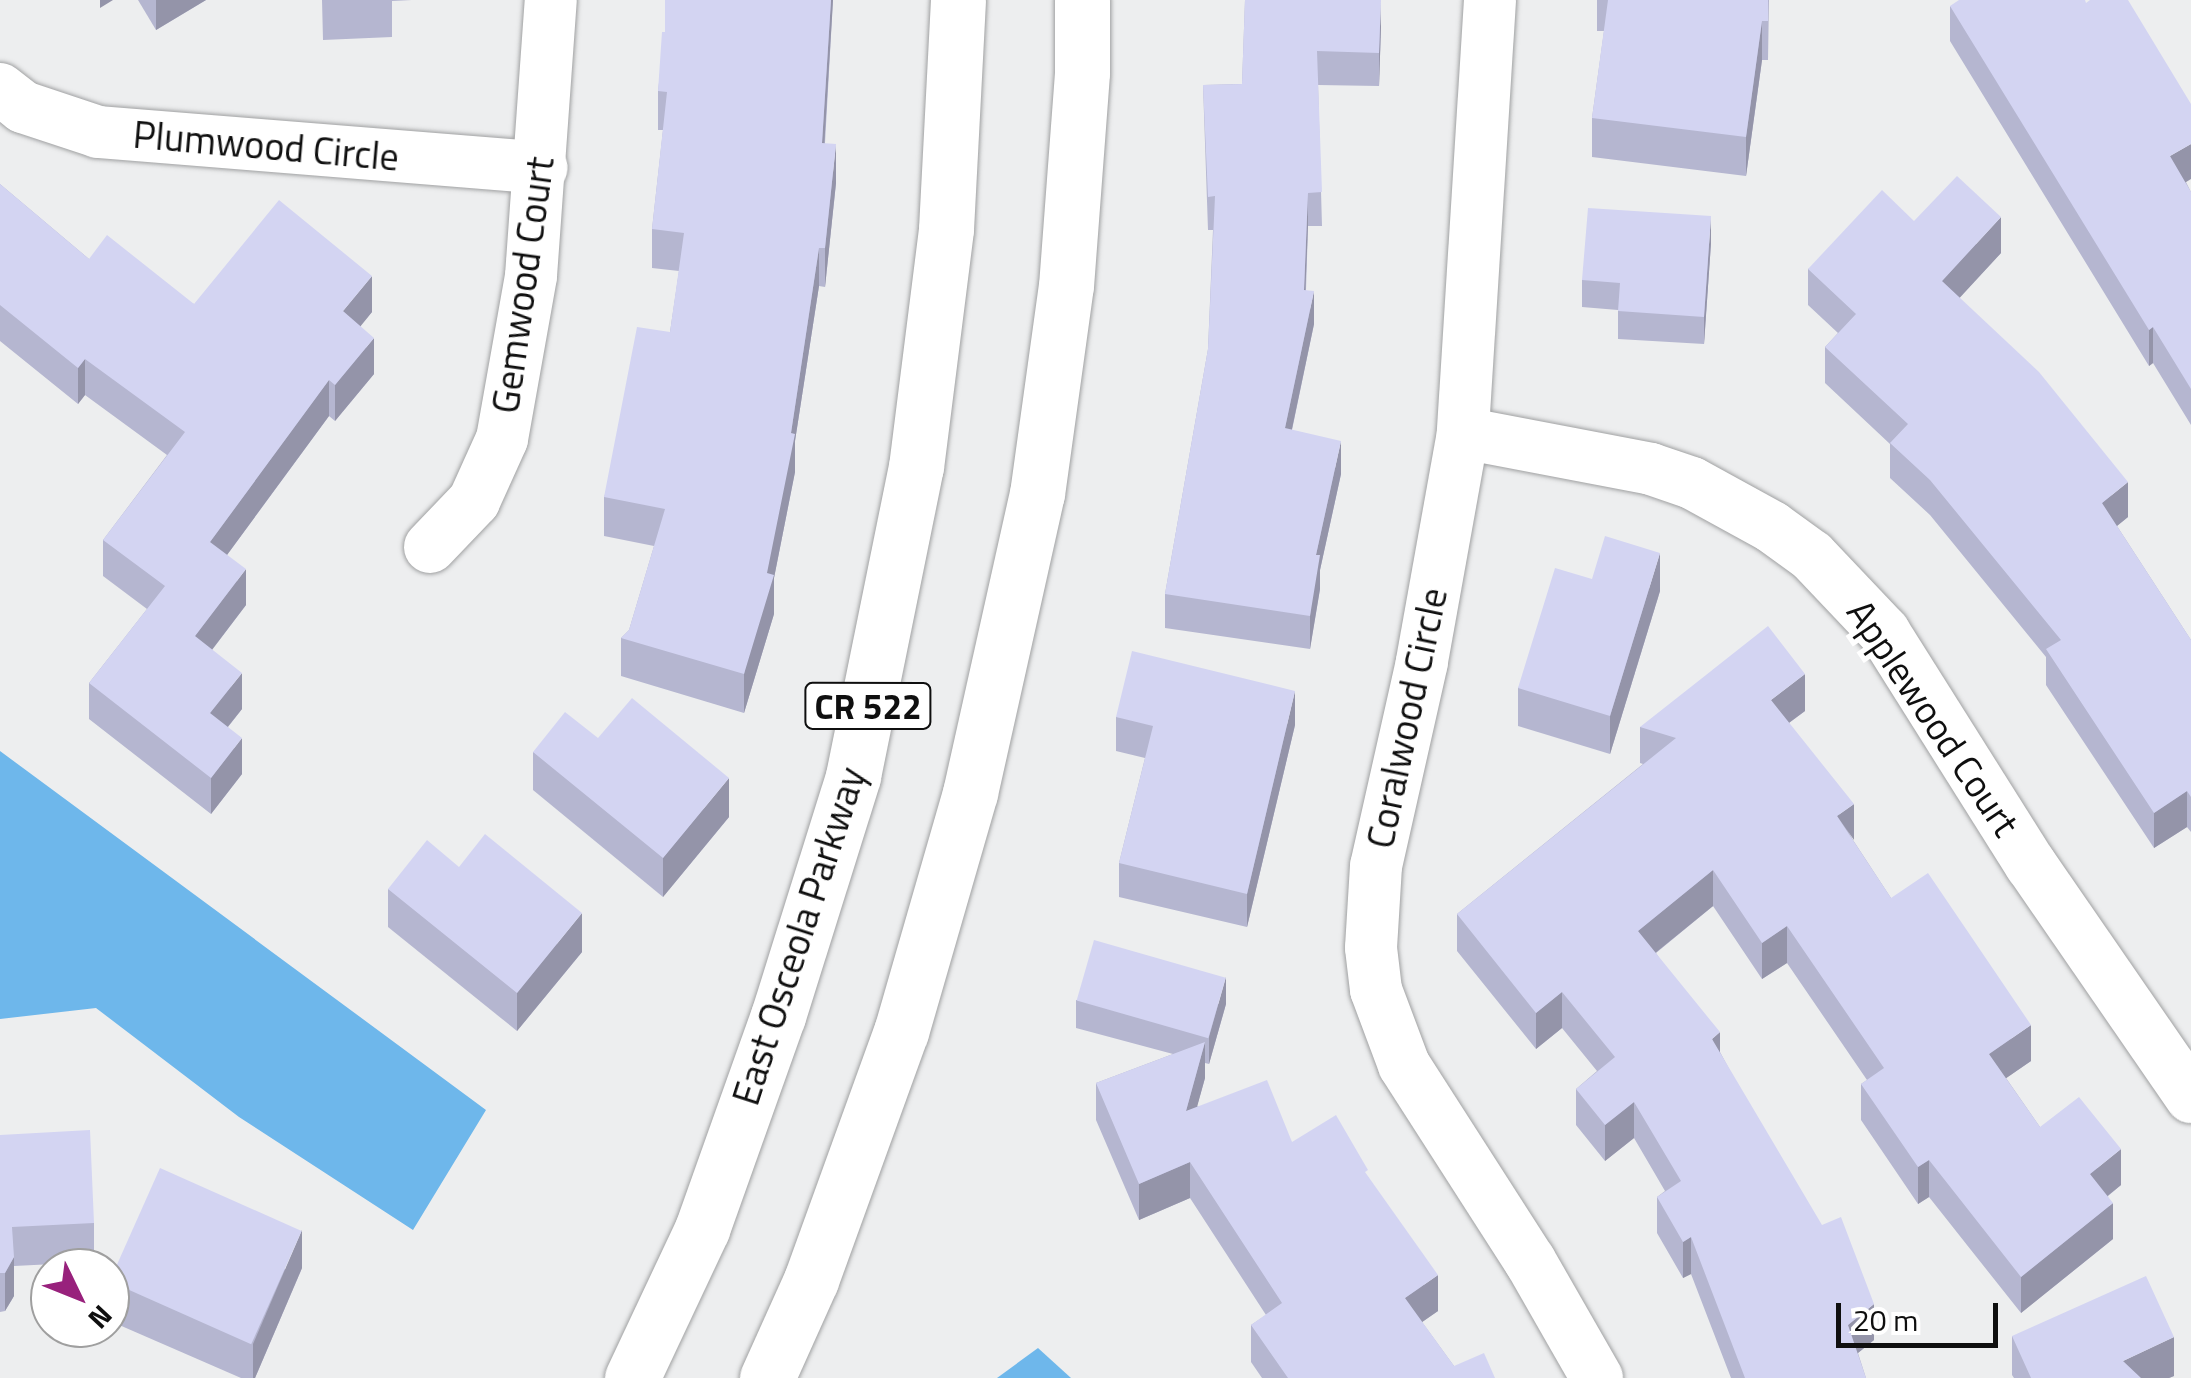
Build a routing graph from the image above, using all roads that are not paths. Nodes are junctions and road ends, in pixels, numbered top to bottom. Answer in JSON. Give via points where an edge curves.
{"nodes":[{"id":1,"x":551,"y":0,"type":"edge"},
{"id":2,"x":958,"y":0,"type":"edge"},
{"id":3,"x":1082,"y":0,"type":"edge"},
{"id":4,"x":1490,"y":0,"type":"edge"},
{"id":5,"x":0,"y":89,"type":"edge"},
{"id":6,"x":542,"y":168,"type":"junction"},
{"id":7,"x":1463,"y":433,"type":"junction"},
{"id":8,"x":430,"y":547,"type":"dead end"},
{"id":9,"x":2191,"y":1096,"type":"edge"},
{"id":10,"x":632,"y":1378,"type":"edge"},
{"id":11,"x":767,"y":1378,"type":"edge"},
{"id":12,"x":1597,"y":1378,"type":"edge"}],
"edges":[{"from":1,"to":6,"type":"street","name":"Gemwood Court"},
{"from":2,"to":10,"type":"main road","name":"East Osceola Parkway","number":"CR 522","via":[[946,229],[919,447],[853,776],[702,1229]]},
{"from":3,"to":11,"type":"main road","number":"CR 522","via":[[1066,286],[1037,494],[970,793],[901,1032],[811,1280]]},
{"from":4,"to":7,"type":"street","name":"Coralwood Circle"},
{"from":5,"to":6,"type":"street","name":"Plumwood Circle","via":[[23,107],[98,132]]},
{"from":6,"to":8,"type":"street","name":"Gemwood Court","via":[[502,438],[474,502]]},
{"from":7,"to":9,"type":"street","name":"Applewood Court","via":[[1692,483],[1812,556],[1884,632],[2032,865]]},
{"from":7,"to":12,"type":"street","name":"Coralwood Circle","via":[[1376,866],[1376,990],[1404,1065]]}]}
